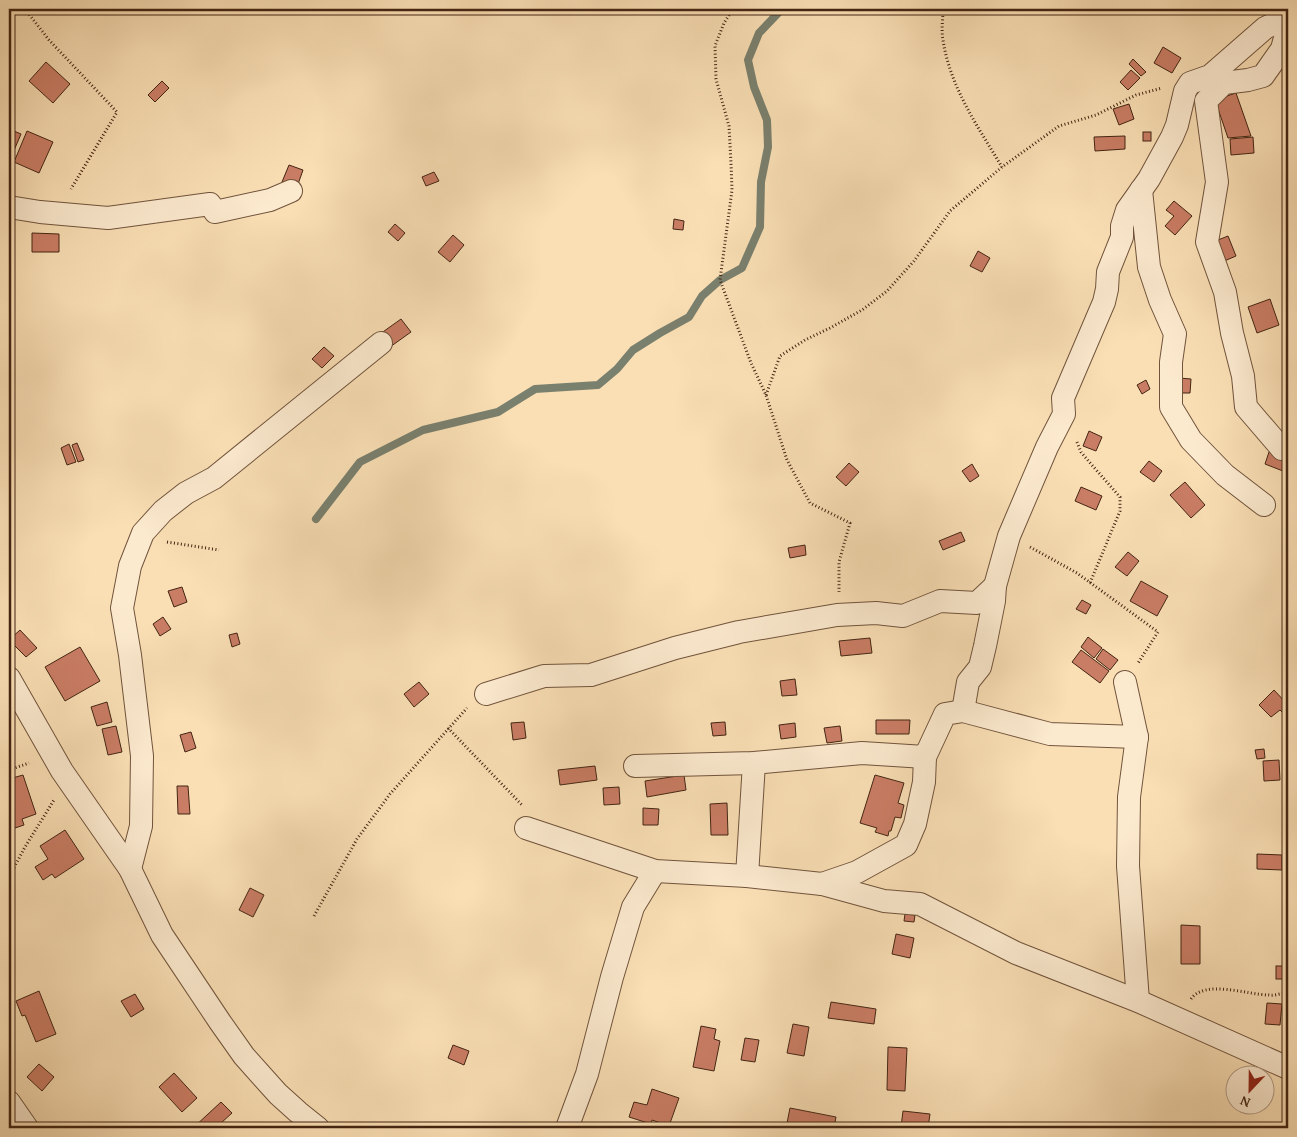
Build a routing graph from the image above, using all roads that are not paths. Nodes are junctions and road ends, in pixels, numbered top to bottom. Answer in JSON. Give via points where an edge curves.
{"nodes":[{"id":1,"x":1278,"y":9,"type":"edge"},
{"id":2,"x":1288,"y":15,"type":"edge"},
{"id":3,"x":1288,"y":27,"type":"edge"},
{"id":4,"x":1141,"y":190,"type":"junction"},
{"id":5,"x":292,"y":191,"type":"dead end"},
{"id":6,"x":9,"y":207,"type":"edge"},
{"id":7,"x":380,"y":343,"type":"dead end"},
{"id":8,"x":1282,"y":449,"type":"dead end"},
{"id":9,"x":1264,"y":505,"type":"dead end"},
{"id":10,"x":995,"y":586,"type":"junction"},
{"id":11,"x":9,"y":678,"type":"edge"},
{"id":12,"x":1125,"y":682,"type":"road end"},
{"id":13,"x":486,"y":694,"type":"road end"},
{"id":14,"x":962,"y":711,"type":"junction"},
{"id":15,"x":1137,"y":736,"type":"junction"},
{"id":16,"x":925,"y":757,"type":"junction"},
{"id":17,"x":754,"y":763,"type":"junction"},
{"id":18,"x":635,"y":766,"type":"dead end"},
{"id":19,"x":526,"y":828,"type":"road end"},
{"id":20,"x":130,"y":869,"type":"junction"},
{"id":21,"x":655,"y":871,"type":"junction"},
{"id":22,"x":748,"y":876,"type":"junction"},
{"id":23,"x":822,"y":884,"type":"junction"},
{"id":24,"x":1138,"y":1001,"type":"junction"},
{"id":25,"x":1288,"y":1068,"type":"edge"},
{"id":26,"x":9,"y":1102,"type":"edge"},
{"id":27,"x":27,"y":1128,"type":"edge"},
{"id":28,"x":318,"y":1128,"type":"edge"},
{"id":29,"x":567,"y":1128,"type":"edge"}],
"edges":[{"from":1,"to":2,"type":"street"},
{"from":2,"to":4,"type":"street","via":[[1265,28],[1210,76],[1190,83],[1172,137]]},
{"from":3,"to":8,"type":"street","via":[[1282,49],[1263,76],[1224,83],[1206,100],[1217,182],[1207,242],[1225,292],[1243,376],[1246,407]]},
{"from":4,"to":9,"type":"street","via":[[1149,267],[1175,334],[1171,407],[1191,440],[1225,475]]},
{"from":4,"to":10,"type":"street","via":[[1127,210],[1122,237],[1108,272],[1104,302],[1063,398],[1064,414],[1009,536]]},
{"from":5,"to":6,"type":"street","via":[[270,200],[215,212],[210,204],[108,218]]},
{"from":7,"to":20,"type":"street","via":[[214,478],[186,493],[143,533],[130,566],[122,608],[142,756],[141,826]]},
{"from":10,"to":13,"type":"street","via":[[977,603],[940,601],[903,616],[876,613],[837,615],[739,632],[675,648],[592,675],[544,676]]},
{"from":10,"to":14,"type":"street","via":[[980,667],[968,682]]},
{"from":11,"to":20,"type":"street","via":[[62,771]]},
{"from":12,"to":15,"type":"street"},
{"from":14,"to":15,"type":"street","via":[[1050,734]]},
{"from":14,"to":16,"type":"street","via":[[945,714]]},
{"from":15,"to":24,"type":"street","via":[[1128,797],[1128,866]]},
{"from":16,"to":17,"type":"street","via":[[862,753]]},
{"from":16,"to":23,"type":"street","via":[[917,816],[906,845],[857,872]]},
{"from":17,"to":18,"type":"street"},
{"from":17,"to":22,"type":"street"},
{"from":19,"to":21,"type":"street"},
{"from":20,"to":28,"type":"street","via":[[162,935],[244,1056],[278,1094]]},
{"from":21,"to":22,"type":"street"},
{"from":21,"to":29,"type":"street","via":[[633,907],[587,1074]]},
{"from":22,"to":23,"type":"street"},
{"from":23,"to":24,"type":"street","via":[[884,901],[920,904],[1016,953]]},
{"from":24,"to":25,"type":"street"},
{"from":26,"to":27,"type":"street"}]}
